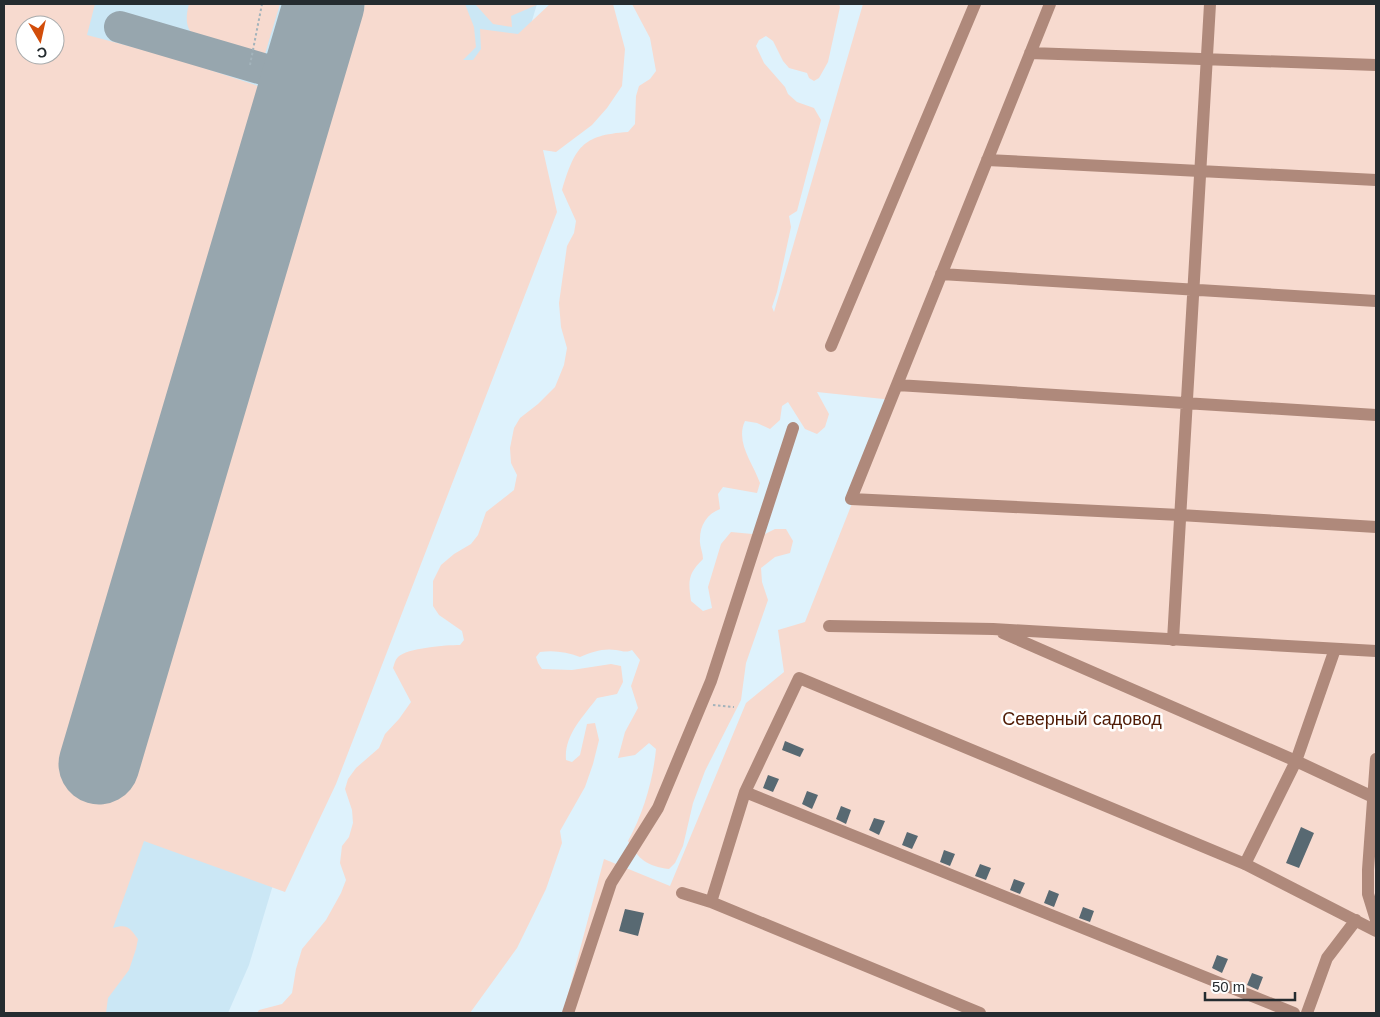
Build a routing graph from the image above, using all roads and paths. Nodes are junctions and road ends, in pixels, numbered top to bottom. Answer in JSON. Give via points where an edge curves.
{"nodes":[{"id":1,"x":262,"y":4,"type":"edge"},
{"id":2,"x":975,"y":4,"type":"edge"},
{"id":3,"x":1050,"y":4,"type":"edge"},
{"id":4,"x":1210,"y":4,"type":"edge"},
{"id":5,"x":1030,"y":53,"type":"junction"},
{"id":6,"x":1207,"y":58,"type":"junction"},
{"id":7,"x":250,"y":65,"type":"dead end"},
{"id":8,"x":1376,"y":65,"type":"edge"},
{"id":9,"x":987,"y":160,"type":"junction"},
{"id":10,"x":1200,"y":170,"type":"junction"},
{"id":11,"x":1376,"y":180,"type":"edge"},
{"id":12,"x":941,"y":274,"type":"junction"},
{"id":13,"x":1193,"y":291,"type":"junction"},
{"id":14,"x":1376,"y":301,"type":"edge"},
{"id":15,"x":831,"y":346,"type":"dead end"},
{"id":16,"x":897,"y":385,"type":"junction"},
{"id":17,"x":1187,"y":402,"type":"junction"},
{"id":18,"x":1376,"y":414,"type":"edge"},
{"id":19,"x":793,"y":428,"type":"dead end"},
{"id":20,"x":1180,"y":515,"type":"junction"},
{"id":21,"x":1376,"y":527,"type":"edge"},
{"id":22,"x":829,"y":626,"type":"dead end"},
{"id":23,"x":993,"y":630,"type":"junction"},
{"id":24,"x":1173,"y":640,"type":"junction"},
{"id":25,"x":1335,"y":649,"type":"junction"},
{"id":26,"x":1376,"y":651,"type":"edge"},
{"id":27,"x":701,"y":704,"type":"junction"},
{"id":28,"x":734,"y":707,"type":"dead end"},
{"id":29,"x":1376,"y":759,"type":"edge"},
{"id":30,"x":1296,"y":761,"type":"junction"},
{"id":31,"x":745,"y":792,"type":"junction"},
{"id":32,"x":1373,"y":797,"type":"junction"},
{"id":33,"x":1245,"y":864,"type":"junction"},
{"id":34,"x":1372,"y":870,"type":"edge"},
{"id":35,"x":682,"y":893,"type":"dead end"},
{"id":36,"x":711,"y":902,"type":"junction"},
{"id":37,"x":1356,"y":920,"type":"junction"},
{"id":38,"x":1376,"y":920,"type":"edge"},
{"id":39,"x":1376,"y":931,"type":"edge"},
{"id":40,"x":568,"y":1013,"type":"edge"},
{"id":41,"x":980,"y":1013,"type":"edge"},
{"id":42,"x":1294,"y":1013,"type":"edge"},
{"id":43,"x":1307,"y":1013,"type":"edge"}],
"edges":[{"from":1,"to":7,"type":"path"},
{"from":2,"to":15,"type":"street"},
{"from":3,"to":5,"type":"street"},
{"from":4,"to":6,"type":"street"},
{"from":5,"to":6,"type":"street"},
{"from":5,"to":9,"type":"street"},
{"from":6,"to":8,"type":"street"},
{"from":6,"to":10,"type":"street"},
{"from":9,"to":10,"type":"street"},
{"from":9,"to":12,"type":"street"},
{"from":10,"to":11,"type":"street"},
{"from":10,"to":13,"type":"street"},
{"from":12,"to":13,"type":"street"},
{"from":12,"to":16,"type":"street"},
{"from":13,"to":14,"type":"street"},
{"from":13,"to":17,"type":"street"},
{"from":16,"to":17,"type":"street"},
{"from":16,"to":20,"type":"street","via":[[851,500]]},
{"from":17,"to":18,"type":"street"},
{"from":17,"to":20,"type":"street"},
{"from":19,"to":27,"type":"street","via":[[712,681]]},
{"from":20,"to":21,"type":"street"},
{"from":20,"to":24,"type":"street"},
{"from":22,"to":23,"type":"street"},
{"from":23,"to":24,"type":"street"},
{"from":23,"to":30,"type":"street"},
{"from":24,"to":25,"type":"street"},
{"from":25,"to":26,"type":"street"},
{"from":25,"to":30,"type":"street"},
{"from":27,"to":28,"type":"path"},
{"from":27,"to":40,"type":"street","via":[[658,808],[611,883]]},
{"from":29,"to":32,"type":"street"},
{"from":30,"to":32,"type":"street"},
{"from":30,"to":33,"type":"street"},
{"from":31,"to":33,"type":"street","via":[[799,678]]},
{"from":31,"to":36,"type":"street"},
{"from":31,"to":42,"type":"street"},
{"from":32,"to":34,"type":"street"},
{"from":33,"to":37,"type":"street"},
{"from":34,"to":38,"type":"street","via":[[1368,894]]},
{"from":35,"to":36,"type":"street"},
{"from":36,"to":41,"type":"street"},
{"from":37,"to":39,"type":"street"},
{"from":37,"to":43,"type":"street","via":[[1327,958]]}]}
